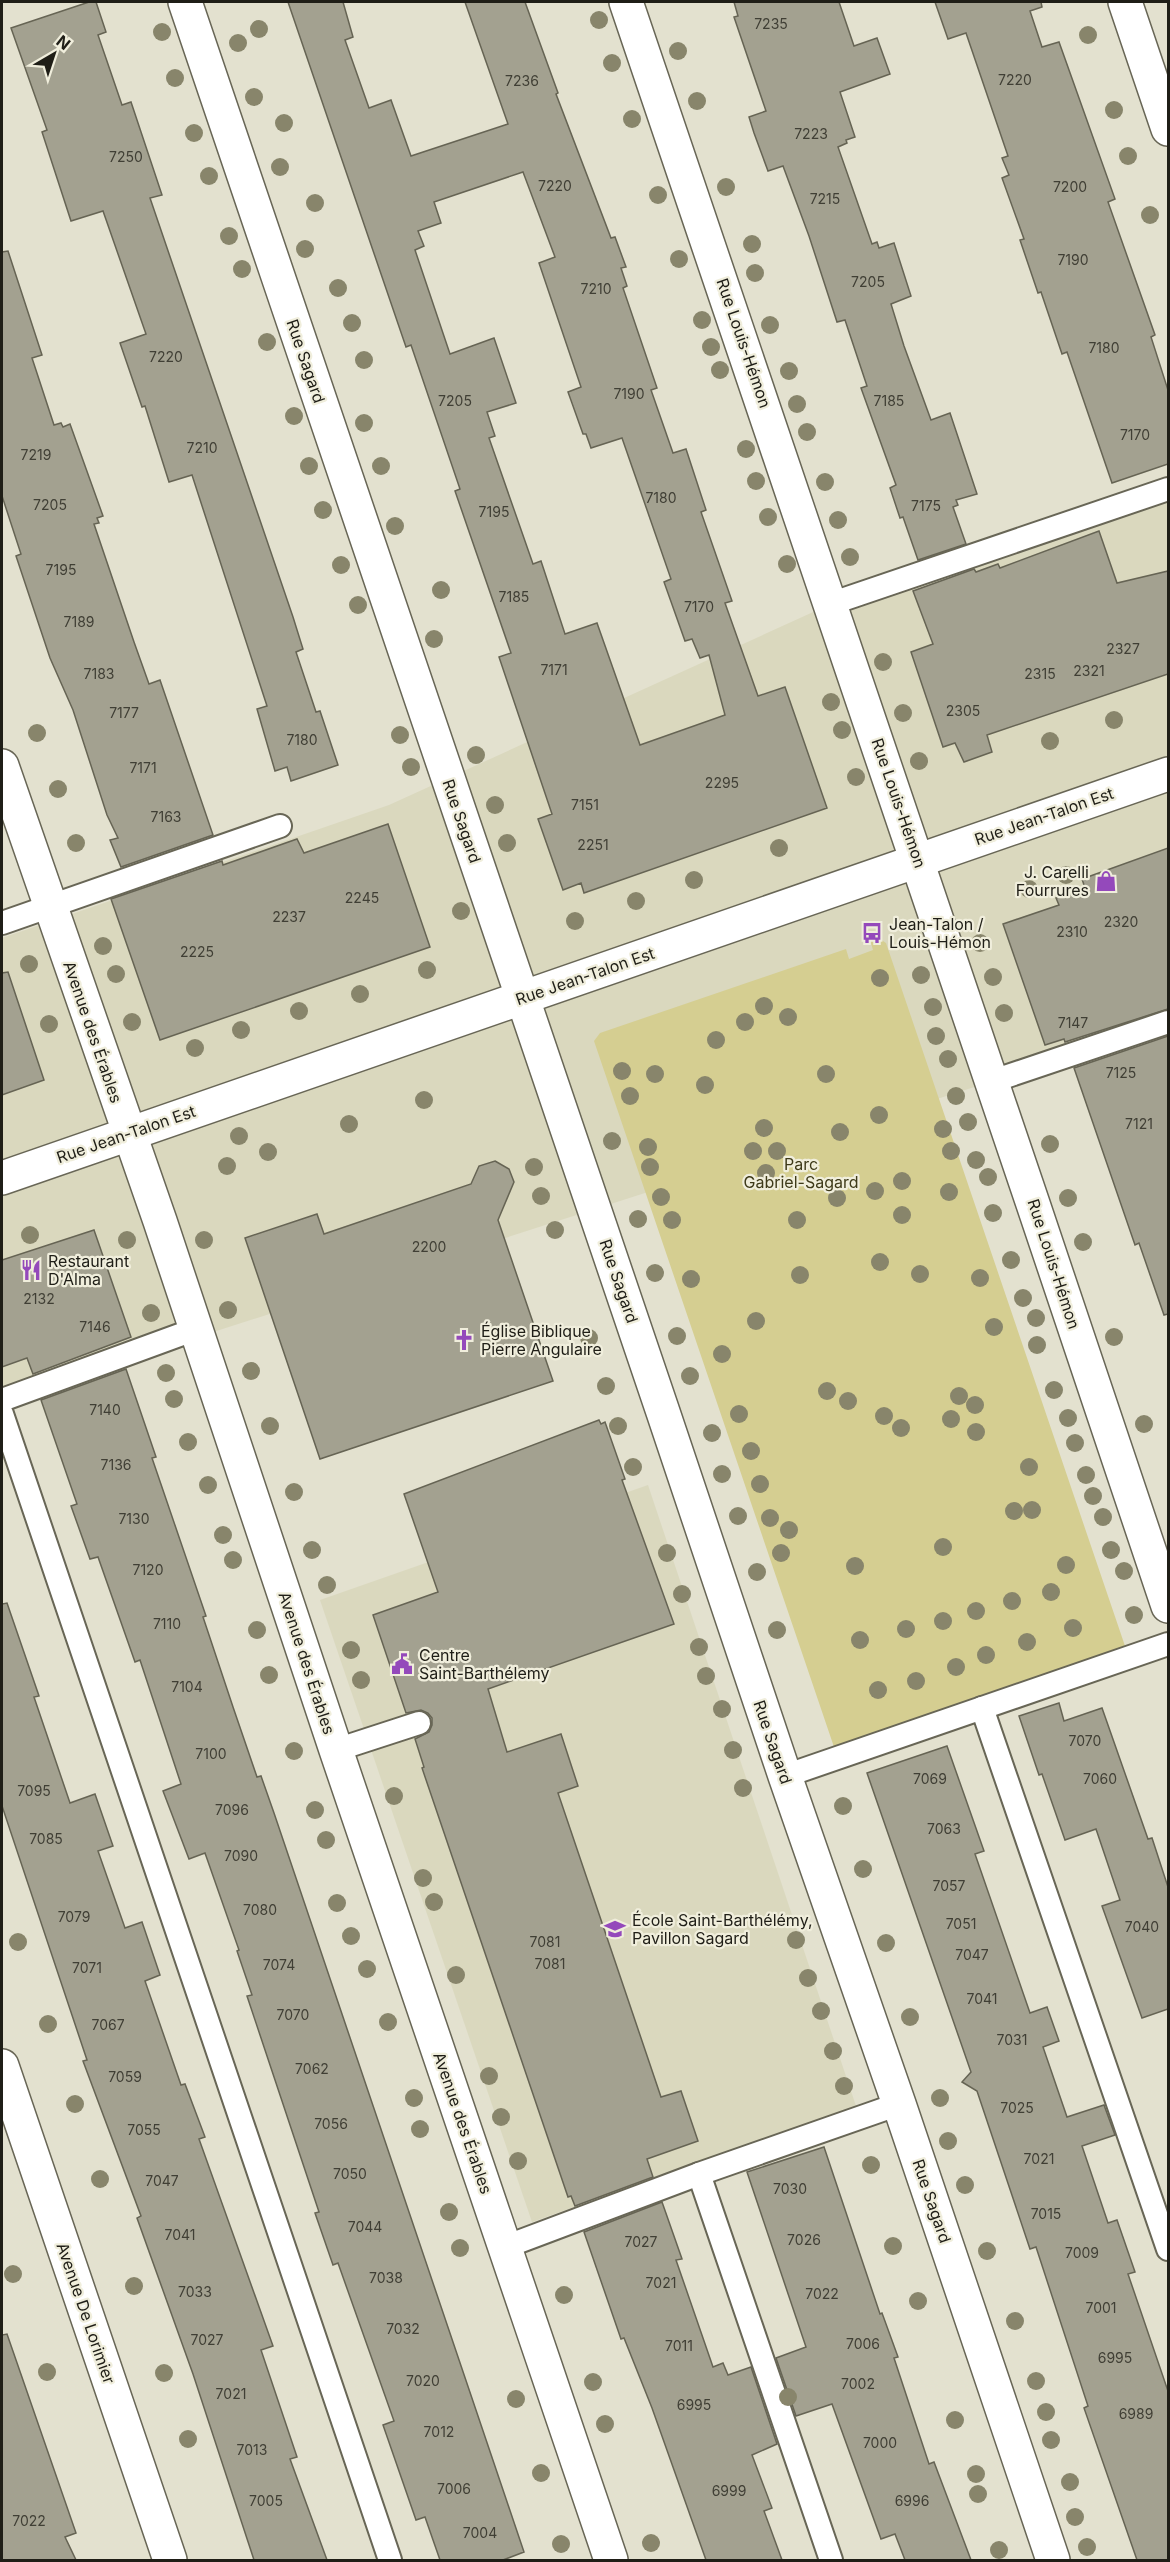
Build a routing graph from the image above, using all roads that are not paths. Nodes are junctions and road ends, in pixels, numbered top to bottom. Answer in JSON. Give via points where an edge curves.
{"nodes":[{"id":1,"x":184,"y":2,"type":"edge"},
{"id":2,"x":626,"y":2,"type":"edge"},
{"id":3,"x":1125,"y":2,"type":"edge"},
{"id":4,"x":1168,"y":129,"type":"edge"},
{"id":5,"x":1168,"y":489,"type":"edge"},
{"id":6,"x":833,"y":603,"type":"junction"},
{"id":7,"x":2,"y":766,"type":"edge"},
{"id":8,"x":1168,"y":774,"type":"edge"},
{"id":9,"x":280,"y":826,"type":"dead end"},
{"id":10,"x":919,"y":860,"type":"junction"},
{"id":11,"x":49,"y":906,"type":"junction"},
{"id":12,"x":2,"y":923,"type":"edge"},
{"id":13,"x":522,"y":997,"type":"junction"},
{"id":14,"x":1168,"y":1022,"type":"edge"},
{"id":15,"x":993,"y":1081,"type":"junction"},
{"id":16,"x":129,"y":1132,"type":"junction"},
{"id":17,"x":2,"y":1178,"type":"edge"},
{"id":18,"x":196,"y":1329,"type":"junction"},
{"id":19,"x":2,"y":1400,"type":"edge"},
{"id":20,"x":2,"y":1414,"type":"edge"},
{"id":21,"x":1168,"y":1606,"type":"edge"},
{"id":22,"x":1168,"y":1644,"type":"edge"},
{"id":23,"x":982,"y":1708,"type":"junction"},
{"id":24,"x":419,"y":1723,"type":"dead end"},
{"id":25,"x":336,"y":1750,"type":"junction"},
{"id":26,"x":785,"y":1776,"type":"junction"},
{"id":27,"x":2,"y":2066,"type":"edge"},
{"id":28,"x":899,"y":2104,"type":"junction"},
{"id":29,"x":699,"y":2174,"type":"junction"},
{"id":30,"x":505,"y":2247,"type":"junction"},
{"id":31,"x":1168,"y":2249,"type":"edge"},
{"id":32,"x":170,"y":2560,"type":"edge"},
{"id":33,"x":390,"y":2560,"type":"edge"},
{"id":34,"x":611,"y":2560,"type":"edge"},
{"id":35,"x":831,"y":2560,"type":"edge"},
{"id":36,"x":1053,"y":2560,"type":"edge"}],
"edges":[{"from":1,"to":13,"type":"street","name":"Rue Sagard"},
{"from":2,"to":6,"type":"street","name":"Rue Louis-Hémon"},
{"from":3,"to":4,"type":"street"},
{"from":5,"to":6,"type":"lane"},
{"from":6,"to":10,"type":"street","name":"Rue Louis-Hémon"},
{"from":7,"to":11,"type":"street","name":"Avenue des Érables"},
{"from":8,"to":10,"type":"street","name":"Rue Jean-Talon Est"},
{"from":9,"to":11,"type":"lane"},
{"from":10,"to":13,"type":"street","name":"Rue Jean-Talon Est"},
{"from":10,"to":15,"type":"street","name":"Rue Louis-Hémon"},
{"from":11,"to":12,"type":"lane"},
{"from":11,"to":16,"type":"street","name":"Avenue des Érables"},
{"from":13,"to":16,"type":"street","name":"Rue Jean-Talon Est"},
{"from":13,"to":26,"type":"street","name":"Rue Sagard"},
{"from":14,"to":15,"type":"lane"},
{"from":15,"to":21,"type":"street","name":"Rue Louis-Hémon"},
{"from":16,"to":17,"type":"street","name":"Rue Jean-Talon Est"},
{"from":16,"to":18,"type":"street","name":"Avenue des Érables"},
{"from":18,"to":19,"type":"lane"},
{"from":18,"to":25,"type":"street","name":"Avenue des Érables"},
{"from":20,"to":33,"type":"lane"},
{"from":22,"to":23,"type":"lane"},
{"from":23,"to":26,"type":"lane"},
{"from":23,"to":31,"type":"lane"},
{"from":24,"to":25,"type":"lane"},
{"from":25,"to":30,"type":"street","name":"Avenue des Érables"},
{"from":26,"to":28,"type":"street","name":"Rue Sagard"},
{"from":27,"to":32,"type":"street","name":"Avenue De Lorimier"},
{"from":28,"to":29,"type":"lane"},
{"from":28,"to":36,"type":"street","name":"Rue Sagard"},
{"from":29,"to":30,"type":"lane"},
{"from":29,"to":35,"type":"lane"},
{"from":30,"to":34,"type":"street","name":"Avenue des Érables"}]}
